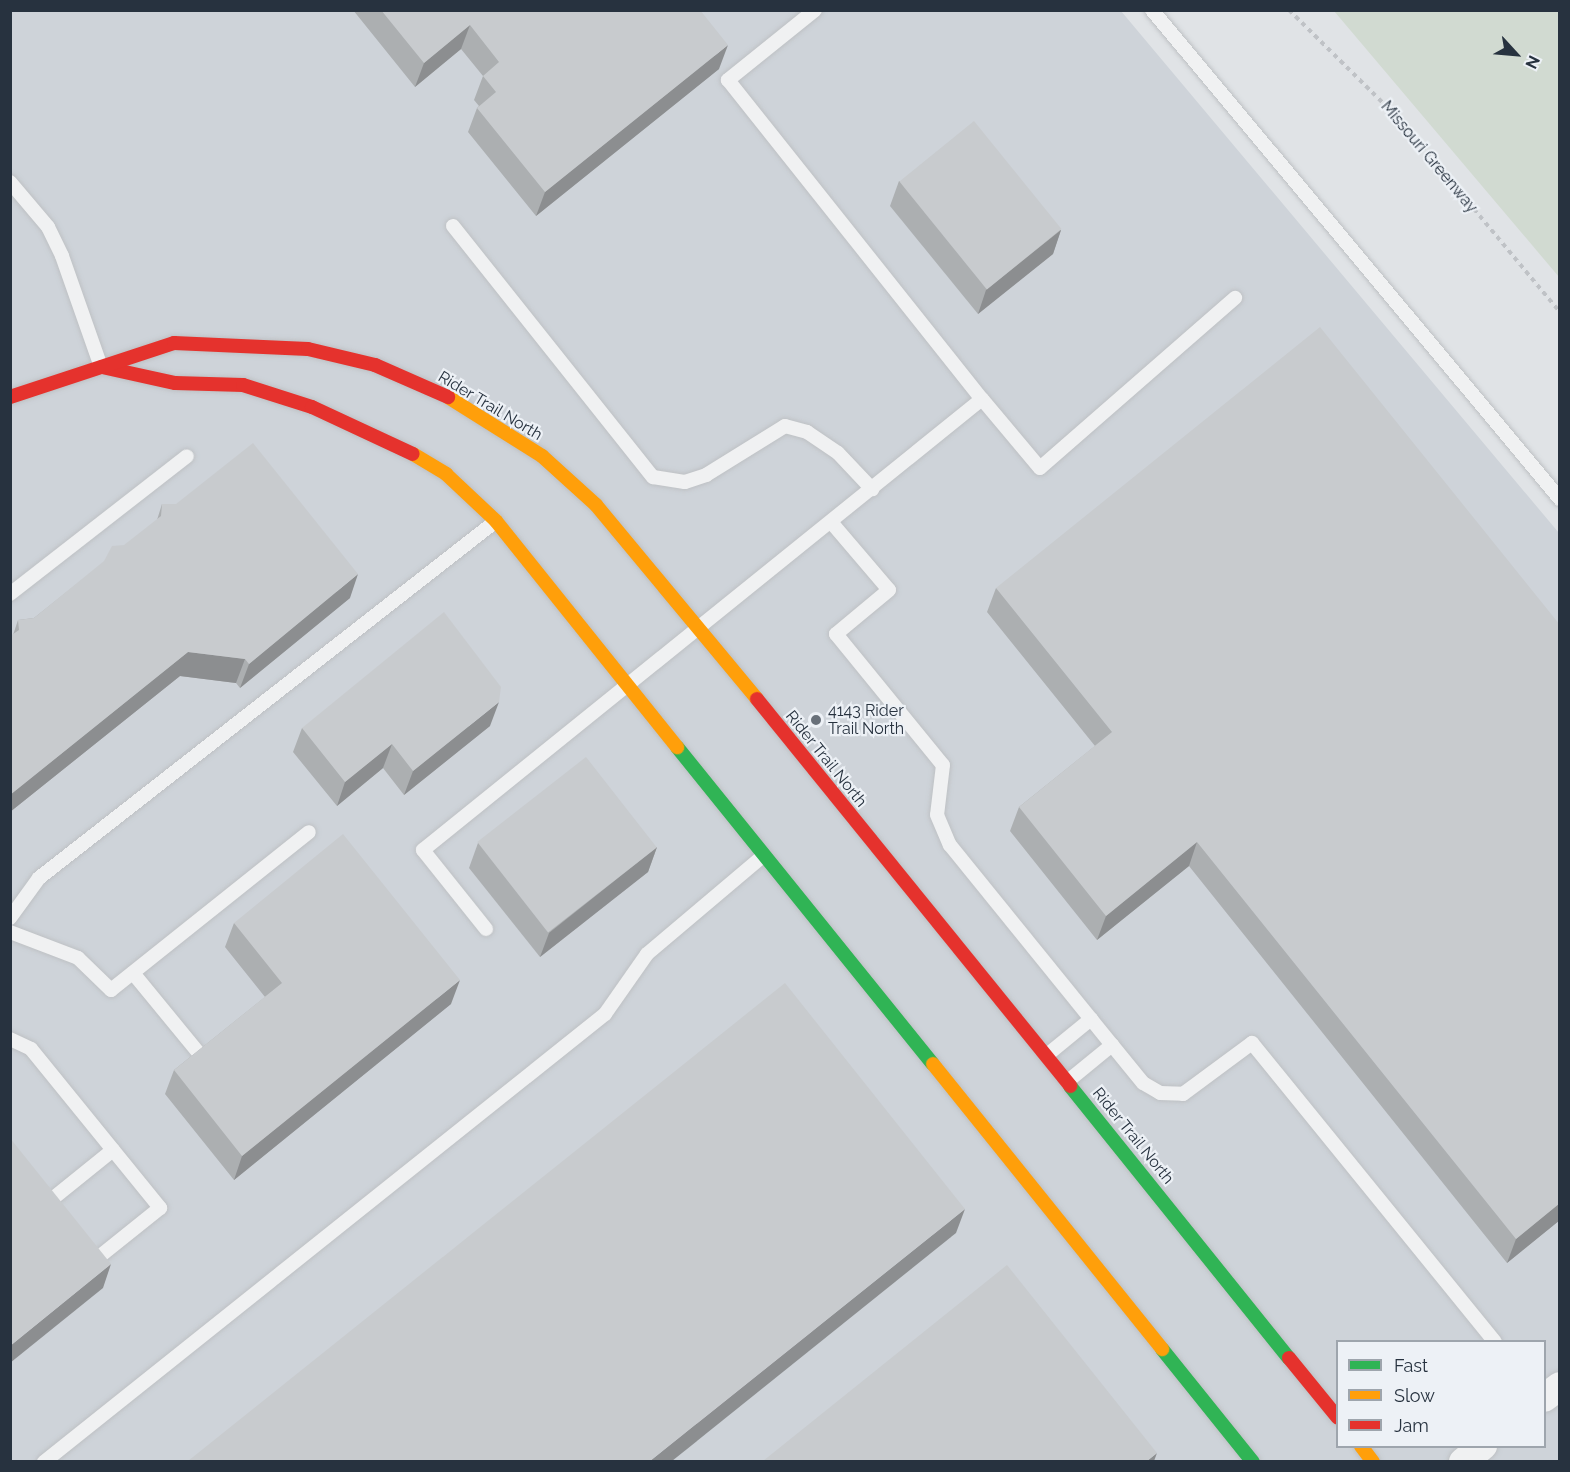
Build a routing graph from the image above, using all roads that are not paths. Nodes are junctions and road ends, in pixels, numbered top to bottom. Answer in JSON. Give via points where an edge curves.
{"nodes":[{"id":1,"x":815,"y":10,"type":"edge"},
{"id":2,"x":1152,"y":10,"type":"edge"},
{"id":3,"x":10,"y":182,"type":"edge"},
{"id":4,"x":453,"y":226,"type":"dead end"},
{"id":5,"x":1235,"y":298,"type":"dead end"},
{"id":6,"x":101,"y":367,"type":"junction"},
{"id":7,"x":10,"y":397,"type":"edge"},
{"id":8,"x":982,"y":399,"type":"junction"},
{"id":9,"x":187,"y":456,"type":"dead end"},
{"id":10,"x":872,"y":489,"type":"junction"},
{"id":11,"x":1560,"y":499,"type":"edge"},
{"id":12,"x":496,"y":521,"type":"junction"},
{"id":13,"x":831,"y":522,"type":"junction"},
{"id":14,"x":10,"y":594,"type":"edge"},
{"id":15,"x":699,"y":630,"type":"junction"},
{"id":16,"x":630,"y":684,"type":"junction"},
{"id":17,"x":309,"y":832,"type":"dead end"},
{"id":18,"x":766,"y":853,"type":"junction"},
{"id":19,"x":10,"y":918,"type":"edge"},
{"id":20,"x":486,"y":929,"type":"dead end"},
{"id":21,"x":10,"y":932,"type":"edge"},
{"id":22,"x":133,"y":973,"type":"junction"},
{"id":23,"x":1090,"y":1019,"type":"junction"},
{"id":24,"x":10,"y":1040,"type":"edge"},
{"id":25,"x":1112,"y":1045,"type":"junction"},
{"id":26,"x":198,"y":1052,"type":"edge"},
{"id":27,"x":1047,"y":1055,"type":"junction"},
{"id":28,"x":1068,"y":1081,"type":"junction"},
{"id":29,"x":113,"y":1150,"type":"junction"},
{"id":30,"x":46,"y":1204,"type":"edge"},
{"id":31,"x":100,"y":1256,"type":"edge"},
{"id":32,"x":1494,"y":1340,"type":"edge"},
{"id":33,"x":1560,"y":1386,"type":"edge"},
{"id":34,"x":1546,"y":1397,"type":"edge"},
{"id":35,"x":1336,"y":1416,"type":"edge"},
{"id":36,"x":1363,"y":1448,"type":"edge"},
{"id":37,"x":1480,"y":1448,"type":"edge"},
{"id":38,"x":44,"y":1461,"type":"edge"},
{"id":39,"x":1253,"y":1461,"type":"edge"},
{"id":40,"x":1373,"y":1461,"type":"edge"},
{"id":41,"x":1463,"y":1461,"type":"edge"}],
"edges":[{"from":1,"to":8,"type":"lane","via":[[728,80]]},
{"from":2,"to":11,"type":"lane"},
{"from":3,"to":6,"type":"lane","via":[[48,227],[63,256]]},
{"from":4,"to":10,"type":"lane","via":[[653,477],[685,482],[706,475],[785,426],[807,432],[838,453]]},
{"from":5,"to":8,"type":"lane","via":[[1040,468]]},
{"from":6,"to":7,"type":"street","name":"Rider Trail North"},
{"from":6,"to":12,"type":"street","via":[[153,379],[243,385],[312,407],[386,438],[446,474]]},
{"from":6,"to":15,"type":"street","name":"Rider Trail North","via":[[174,343],[308,349],[375,365],[438,391],[542,456],[596,505]]},
{"from":8,"to":10,"type":"lane"},
{"from":9,"to":14,"type":"lane"},
{"from":10,"to":13,"type":"lane"},
{"from":12,"to":16,"type":"street"},
{"from":12,"to":19,"type":"lane","via":[[39,878]]},
{"from":13,"to":15,"type":"lane"},
{"from":13,"to":23,"type":"lane","via":[[890,590],[836,634],[943,765],[937,815],[950,845]]},
{"from":15,"to":16,"type":"lane"},
{"from":15,"to":27,"type":"street","name":"Rider Trail North"},
{"from":16,"to":18,"type":"street"},
{"from":16,"to":20,"type":"lane","via":[[423,850]]},
{"from":17,"to":22,"type":"lane"},
{"from":18,"to":38,"type":"lane","via":[[647,954],[605,1014]]},
{"from":18,"to":39,"type":"street"},
{"from":21,"to":22,"type":"lane","via":[[78,958],[111,990]]},
{"from":22,"to":26,"type":"lane"},
{"from":23,"to":25,"type":"lane"},
{"from":23,"to":27,"type":"lane"},
{"from":24,"to":29,"type":"lane","via":[[31,1049]]},
{"from":25,"to":28,"type":"lane"},
{"from":25,"to":32,"type":"lane","via":[[1143,1083],[1160,1093],[1183,1094],[1252,1043]]},
{"from":27,"to":28,"type":"street","name":"Rider Trail North"},
{"from":28,"to":35,"type":"street","name":"Rider Trail North"},
{"from":29,"to":30,"type":"lane"},
{"from":29,"to":31,"type":"lane","via":[[160,1208]]},
{"from":33,"to":34,"type":"street"},
{"from":36,"to":40,"type":"street"},
{"from":37,"to":41,"type":"street"}]}
